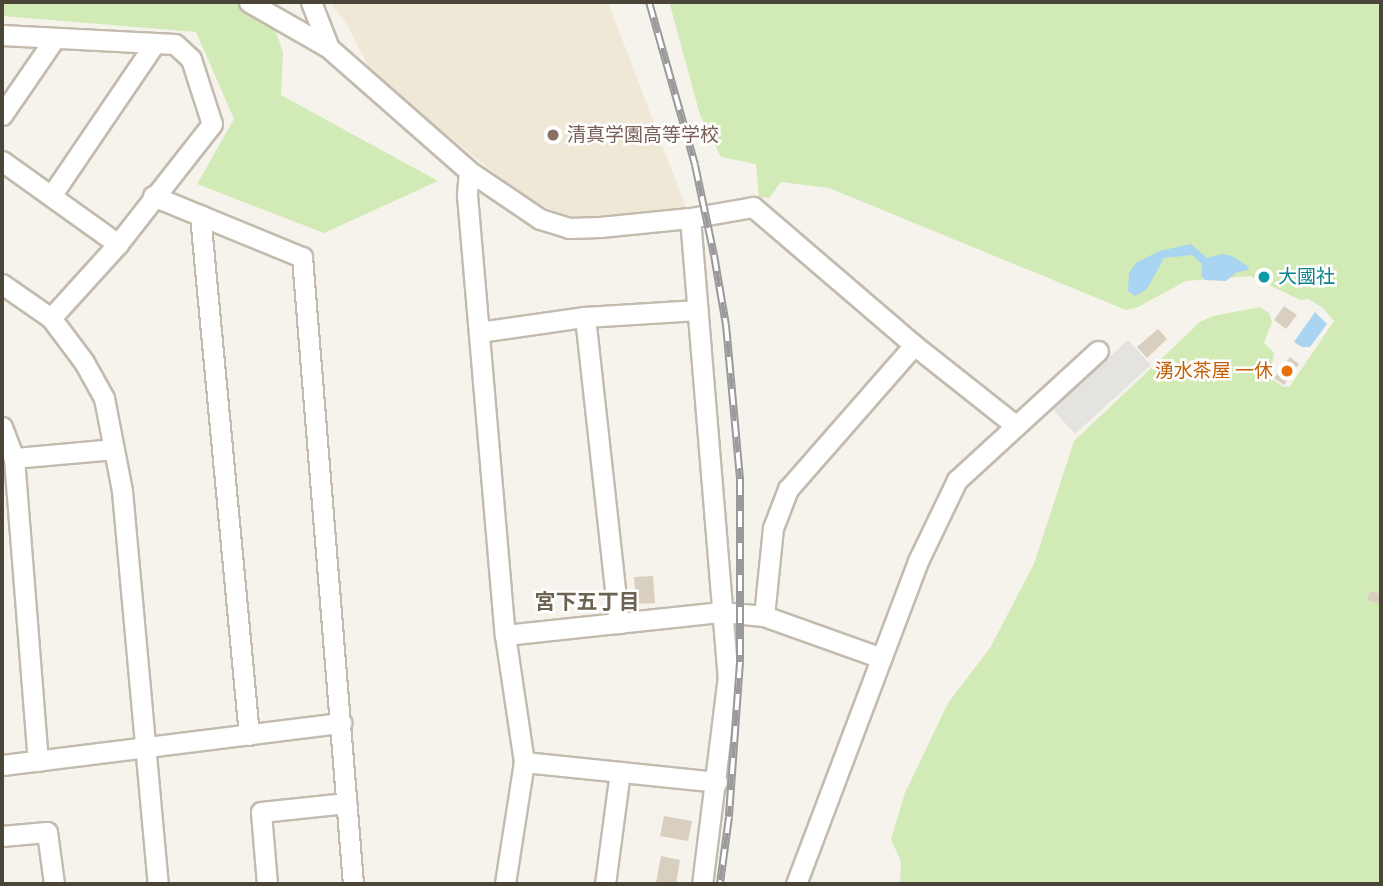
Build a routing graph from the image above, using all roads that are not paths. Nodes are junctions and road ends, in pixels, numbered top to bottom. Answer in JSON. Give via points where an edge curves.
{"nodes":[{"id":1,"x":249,"y":2,"type":"edge"},
{"id":2,"x":311,"y":2,"type":"edge"},
{"id":3,"x":2,"y":35,"type":"edge"},
{"id":4,"x":55,"y":38,"type":"junction"},
{"id":5,"x":155,"y":43,"type":"junction"},
{"id":6,"x":330,"y":48,"type":"junction"},
{"id":7,"x":2,"y":115,"type":"edge"},
{"id":8,"x":2,"y":161,"type":"edge"},
{"id":9,"x":469,"y":171,"type":"junction"},
{"id":10,"x":51,"y":196,"type":"junction"},
{"id":11,"x":153,"y":196,"type":"junction"},
{"id":12,"x":201,"y":215,"type":"junction"},
{"id":13,"x":690,"y":218,"type":"junction"},
{"id":14,"x":118,"y":244,"type":"junction"},
{"id":15,"x":2,"y":284,"type":"edge"},
{"id":16,"x":698,"y":310,"type":"junction"},
{"id":17,"x":585,"y":317,"type":"junction"},
{"id":18,"x":51,"y":318,"type":"junction"},
{"id":19,"x":480,"y":332,"type":"junction"},
{"id":20,"x":914,"y":345,"type":"junction"},
{"id":21,"x":1098,"y":351,"type":"dead end"},
{"id":22,"x":1015,"y":425,"type":"junction"},
{"id":23,"x":2,"y":427,"type":"edge"},
{"id":24,"x":114,"y":449,"type":"junction"},
{"id":25,"x":14,"y":458,"type":"junction"},
{"id":26,"x":722,"y":612,"type":"junction"},
{"id":27,"x":764,"y":616,"type":"junction"},
{"id":28,"x":619,"y":623,"type":"junction"},
{"id":29,"x":505,"y":635,"type":"junction"},
{"id":30,"x":881,"y":658,"type":"junction"},
{"id":31,"x":341,"y":723,"type":"junction"},
{"id":32,"x":249,"y":735,"type":"junction"},
{"id":33,"x":145,"y":748,"type":"junction"},
{"id":34,"x":38,"y":761,"type":"junction"},
{"id":35,"x":524,"y":762,"type":"junction"},
{"id":36,"x":2,"y":765,"type":"edge"},
{"id":37,"x":620,"y":772,"type":"junction"},
{"id":38,"x":717,"y":782,"type":"junction"},
{"id":39,"x":347,"y":803,"type":"junction"},
{"id":40,"x":2,"y":836,"type":"edge"},
{"id":41,"x":54,"y":884,"type":"edge"},
{"id":42,"x":158,"y":884,"type":"edge"},
{"id":43,"x":267,"y":884,"type":"edge"},
{"id":44,"x":353,"y":884,"type":"edge"},
{"id":45,"x":505,"y":884,"type":"edge"},
{"id":46,"x":605,"y":884,"type":"edge"},
{"id":47,"x":702,"y":884,"type":"edge"},
{"id":48,"x":796,"y":884,"type":"edge"}],
"edges":[{"from":1,"to":6,"type":"street"},
{"from":2,"to":6,"type":"street"},
{"from":3,"to":4,"type":"street"},
{"from":4,"to":5,"type":"street"},
{"from":4,"to":7,"type":"street"},
{"from":5,"to":10,"type":"street"},
{"from":5,"to":11,"type":"street","via":[[175,44],[191,59],[212,124]]},
{"from":6,"to":9,"type":"street"},
{"from":8,"to":10,"type":"street"},
{"from":9,"to":13,"type":"street","via":[[540,219],[569,228]]},
{"from":9,"to":19,"type":"street","via":[[467,195]]},
{"from":10,"to":14,"type":"street"},
{"from":11,"to":12,"type":"street"},
{"from":11,"to":14,"type":"street"},
{"from":12,"to":31,"type":"street","via":[[302,257]]},
{"from":12,"to":32,"type":"street"},
{"from":13,"to":16,"type":"street"},
{"from":13,"to":20,"type":"street","via":[[753,207]]},
{"from":14,"to":18,"type":"street"},
{"from":15,"to":18,"type":"street"},
{"from":16,"to":17,"type":"street"},
{"from":16,"to":26,"type":"street"},
{"from":17,"to":19,"type":"street"},
{"from":17,"to":28,"type":"street"},
{"from":18,"to":24,"type":"street","via":[[104,398]]},
{"from":19,"to":29,"type":"street"},
{"from":20,"to":22,"type":"street"},
{"from":20,"to":27,"type":"street","via":[[788,489],[773,528]]},
{"from":21,"to":22,"type":"street"},
{"from":22,"to":30,"type":"street","via":[[957,480],[918,561]]},
{"from":23,"to":25,"type":"street"},
{"from":24,"to":25,"type":"street"},
{"from":24,"to":33,"type":"street","via":[[122,491]]},
{"from":25,"to":34,"type":"street"},
{"from":26,"to":27,"type":"street"},
{"from":26,"to":28,"type":"street"},
{"from":26,"to":38,"type":"street","via":[[728,676]]},
{"from":27,"to":30,"type":"street"},
{"from":28,"to":29,"type":"street"},
{"from":29,"to":35,"type":"street"},
{"from":30,"to":48,"type":"street"},
{"from":31,"to":32,"type":"street"},
{"from":31,"to":39,"type":"street"},
{"from":32,"to":33,"type":"street"},
{"from":33,"to":34,"type":"street"},
{"from":33,"to":42,"type":"street"},
{"from":34,"to":36,"type":"street"},
{"from":35,"to":37,"type":"street"},
{"from":35,"to":45,"type":"street"},
{"from":37,"to":38,"type":"street"},
{"from":37,"to":46,"type":"street"},
{"from":38,"to":47,"type":"street"},
{"from":39,"to":43,"type":"street","via":[[261,812]]},
{"from":39,"to":44,"type":"street"},
{"from":40,"to":41,"type":"street","via":[[47,832]]}]}
